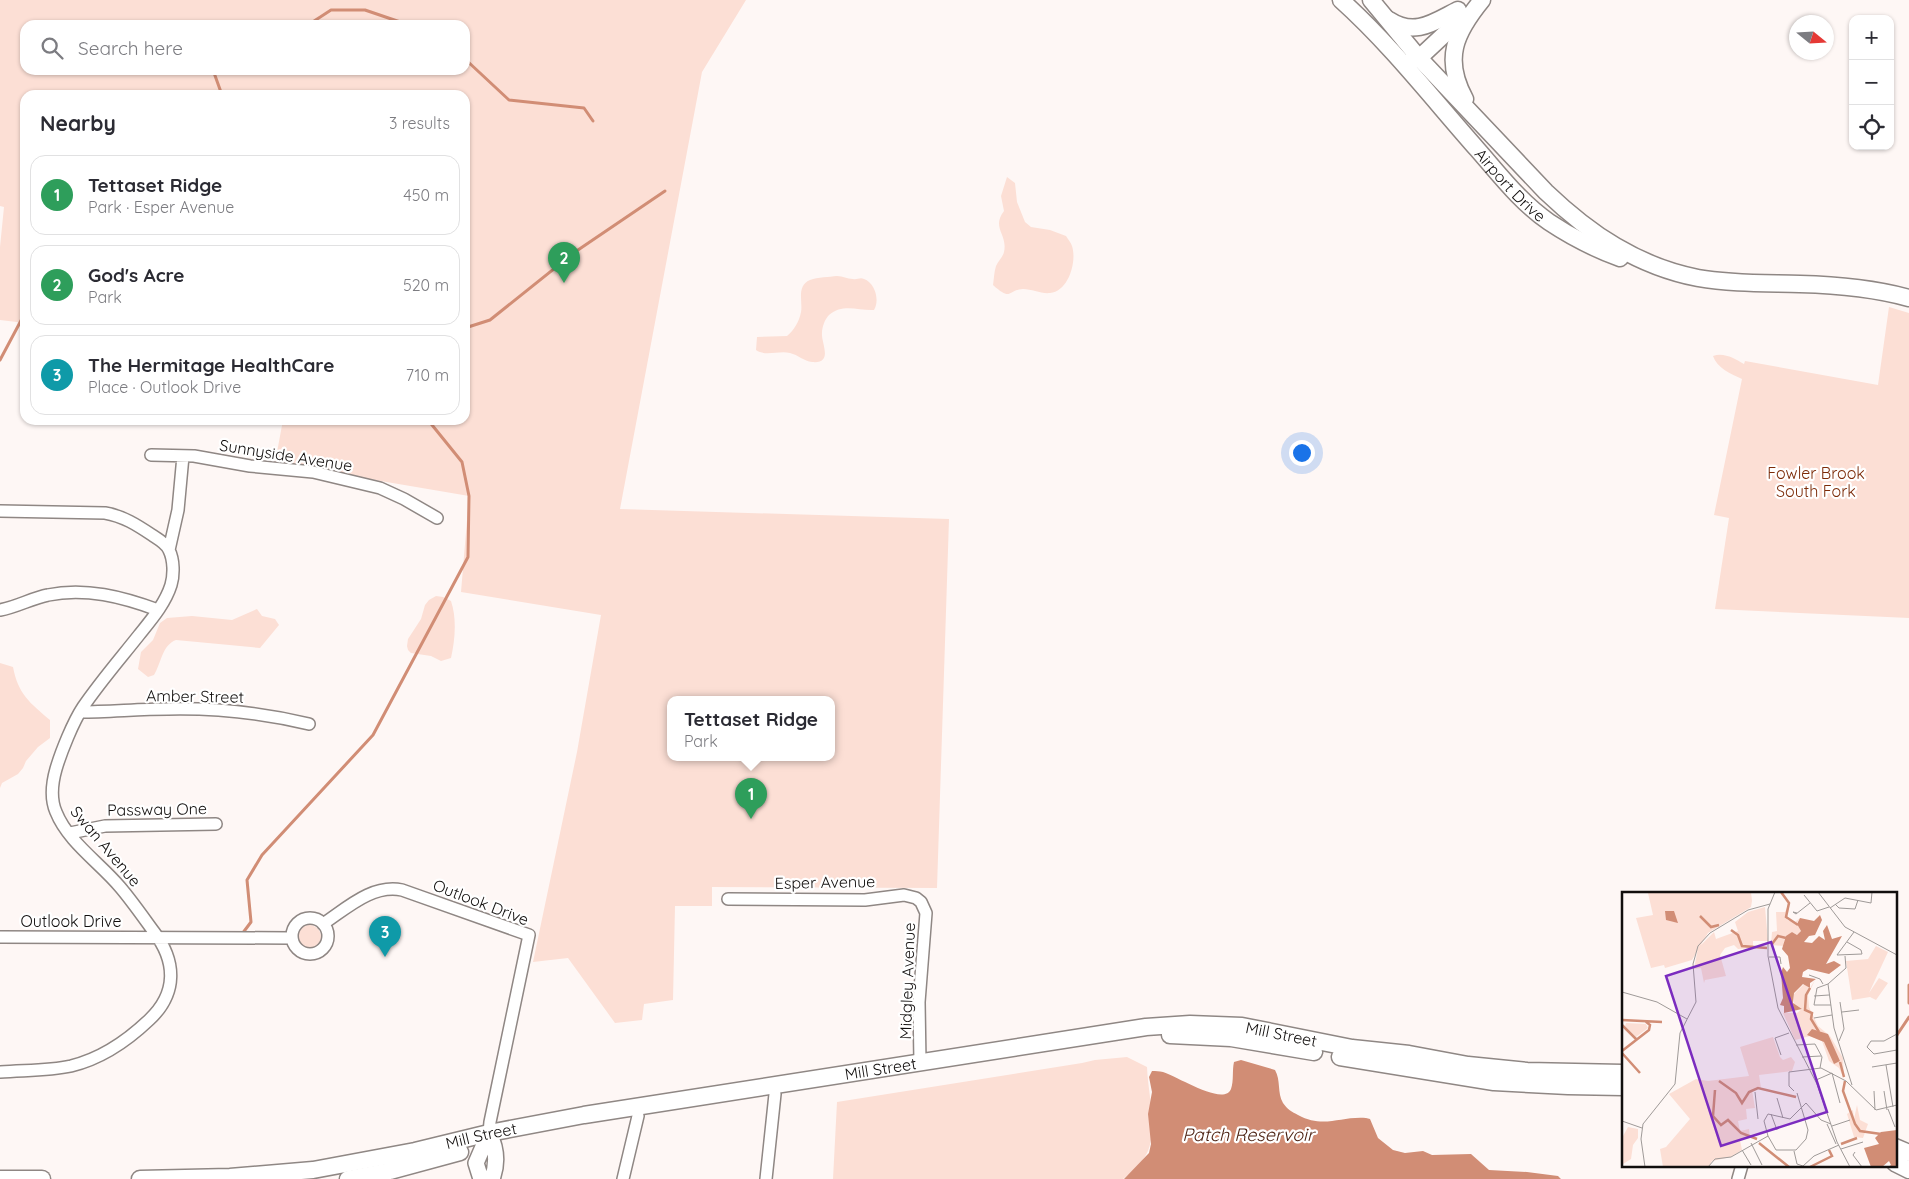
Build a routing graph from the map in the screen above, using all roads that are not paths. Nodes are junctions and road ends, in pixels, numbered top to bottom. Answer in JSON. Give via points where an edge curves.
{"nodes":[{"id":1,"x":1341,"y":0,"type":"edge"},
{"id":2,"x":1371,"y":0,"type":"edge"},
{"id":3,"x":1482,"y":0,"type":"edge"},
{"id":4,"x":1463,"y":5,"type":"edge"},
{"id":5,"x":1388,"y":20,"type":"junction"},
{"id":6,"x":1412,"y":57,"type":"junction"},
{"id":7,"x":1487,"y":129,"type":"junction"},
{"id":8,"x":1649,"y":264,"type":"junction"},
{"id":9,"x":1909,"y":298,"type":"edge"},
{"id":10,"x":151,"y":455,"type":"dead end"},
{"id":11,"x":183,"y":456,"type":"junction"},
{"id":12,"x":0,"y":511,"type":"edge"},
{"id":13,"x":437,"y":518,"type":"dead end"},
{"id":14,"x":169,"y":550,"type":"junction"},
{"id":15,"x":0,"y":610,"type":"edge"},
{"id":16,"x":158,"y":610,"type":"junction"},
{"id":17,"x":80,"y":712,"type":"junction"},
{"id":18,"x":309,"y":724,"type":"dead end"},
{"id":19,"x":216,"y":824,"type":"dead end"},
{"id":20,"x":70,"y":833,"type":"junction"},
{"id":21,"x":728,"y":899,"type":"dead end"},
{"id":22,"x":921,"y":902,"type":"joint"},
{"id":23,"x":323,"y":924,"type":"junction"},
{"id":24,"x":0,"y":936,"type":"edge"},
{"id":25,"x":160,"y":938,"type":"junction"},
{"id":26,"x":291,"y":938,"type":"junction"},
{"id":27,"x":1287,"y":1041,"type":"junction"},
{"id":28,"x":920,"y":1062,"type":"junction"},
{"id":29,"x":0,"y":1072,"type":"edge"},
{"id":30,"x":1622,"y":1073,"type":"edge"},
{"id":31,"x":1622,"y":1087,"type":"edge"},
{"id":32,"x":776,"y":1094,"type":"junction"},
{"id":33,"x":638,"y":1116,"type":"junction"},
{"id":34,"x":489,"y":1140,"type":"junction"},
{"id":35,"x":1896,"y":1147,"type":"edge"},
{"id":36,"x":1909,"y":1153,"type":"edge"},
{"id":37,"x":1896,"y":1164,"type":"edge"},
{"id":38,"x":1742,"y":1166,"type":"edge"},
{"id":39,"x":1909,"y":1170,"type":"edge"},
{"id":40,"x":356,"y":1178,"type":"edge"},
{"id":41,"x":0,"y":1179,"type":"edge"},
{"id":42,"x":42,"y":1179,"type":"edge"},
{"id":43,"x":140,"y":1179,"type":"edge"},
{"id":44,"x":481,"y":1179,"type":"edge"},
{"id":45,"x":492,"y":1179,"type":"edge"},
{"id":46,"x":623,"y":1179,"type":"edge"},
{"id":47,"x":766,"y":1179,"type":"edge"},
{"id":48,"x":1738,"y":1179,"type":"edge"}],
"edges":[{"from":1,"to":6,"type":"main road","via":[[1369,26]]},
{"from":2,"to":5,"type":"main road"},
{"from":3,"to":6,"type":"main road","name":"Airport Drive"},
{"from":3,"to":7,"type":"main road","name":"Airport Drive","via":[[1457,38],[1453,68],[1466,100]]},
{"from":4,"to":5,"type":"main road","via":[[1426,26],[1398,26]]},
{"from":4,"to":6,"type":"main road"},
{"from":5,"to":6,"type":"main road"},
{"from":6,"to":7,"type":"main road","name":"Airport Drive"},
{"from":6,"to":8,"type":"main road","name":"Airport Drive","via":[[1503,179],[1529,206],[1595,248]]},
{"from":7,"to":8,"type":"main road","name":"Airport Drive","via":[[1568,213],[1596,234]]},
{"from":8,"to":9,"type":"main road","name":"Airport Drive","via":[[1700,278],[1861,288]]},
{"from":10,"to":11,"type":"street","name":"Sunnyside Avenue"},
{"from":11,"to":13,"type":"street","name":"Sunnyside Avenue","via":[[313,472],[371,485]]},
{"from":11,"to":14,"type":"street","name":"Swan Avenue","via":[[178,510]]},
{"from":12,"to":14,"type":"street","via":[[112,514],[137,524]]},
{"from":14,"to":16,"type":"street","name":"Swan Avenue","via":[[172,580]]},
{"from":15,"to":16,"type":"street","via":[[46,595],[85,592]]},
{"from":16,"to":17,"type":"street","name":"Swan Avenue"},
{"from":17,"to":18,"type":"street","name":"Amber Street","via":[[220,710]]},
{"from":17,"to":20,"type":"street","name":"Swan Avenue","via":[[56,768],[53,784],[56,812]]},
{"from":19,"to":20,"type":"street","name":"Passway One","via":[[106,826]]},
{"from":20,"to":25,"type":"street","name":"Swan Avenue","via":[[120,886]]},
{"from":21,"to":22,"type":"street","name":"Esper Avenue","via":[[865,900],[904,896]]},
{"from":22,"to":28,"type":"street","name":"Midgley Avenue","via":[[926,913],[919,1002]]},
{"from":23,"to":26,"type":"street","via":[[314,918],[302,919],[295,925]]},
{"from":23,"to":26,"type":"street","via":[[328,939],[318,953],[302,953]]},
{"from":23,"to":34,"type":"street","name":"Outlook Drive","via":[[371,892],[388,888],[402,890],[529,935]]},
{"from":24,"to":25,"type":"street","name":"Outlook Drive"},
{"from":25,"to":26,"type":"street","name":"Outlook Drive"},
{"from":25,"to":29,"type":"street","name":"Swan Avenue","via":[[170,960],[170,984],[160,1007],[144,1025],[109,1050],[85,1062]]},
{"from":27,"to":28,"type":"main road","name":"Mill Street","via":[[1272,1031],[1190,1024]]},
{"from":27,"to":30,"type":"main road","name":"Mill Street","via":[[1409,1054],[1494,1068]]},
{"from":27,"to":31,"type":"main road","name":"Mill Street","via":[[1494,1082]]},
{"from":27,"to":32,"type":"main road","name":"Mill Street","via":[[1168,1035]]},
{"from":28,"to":34,"type":"main road","name":"Mill Street","via":[[584,1115]]},
{"from":32,"to":33,"type":"main road","name":"Mill Street"},
{"from":32,"to":47,"type":"street"},
{"from":33,"to":34,"type":"main road","name":"Mill Street"},
{"from":33,"to":46,"type":"street"},
{"from":34,"to":40,"type":"main road","name":"Mill Street","via":[[390,1171]]},
{"from":34,"to":43,"type":"main road","name":"Mill Street","via":[[313,1170],[230,1177]]},
{"from":34,"to":44,"type":"street","via":[[476,1163]]},
{"from":34,"to":45,"type":"street","via":[[497,1158]]},
{"from":35,"to":36,"type":"main road"},
{"from":37,"to":39,"type":"main road"},
{"from":38,"to":48,"type":"street"},
{"from":41,"to":42,"type":"main road"}]}
